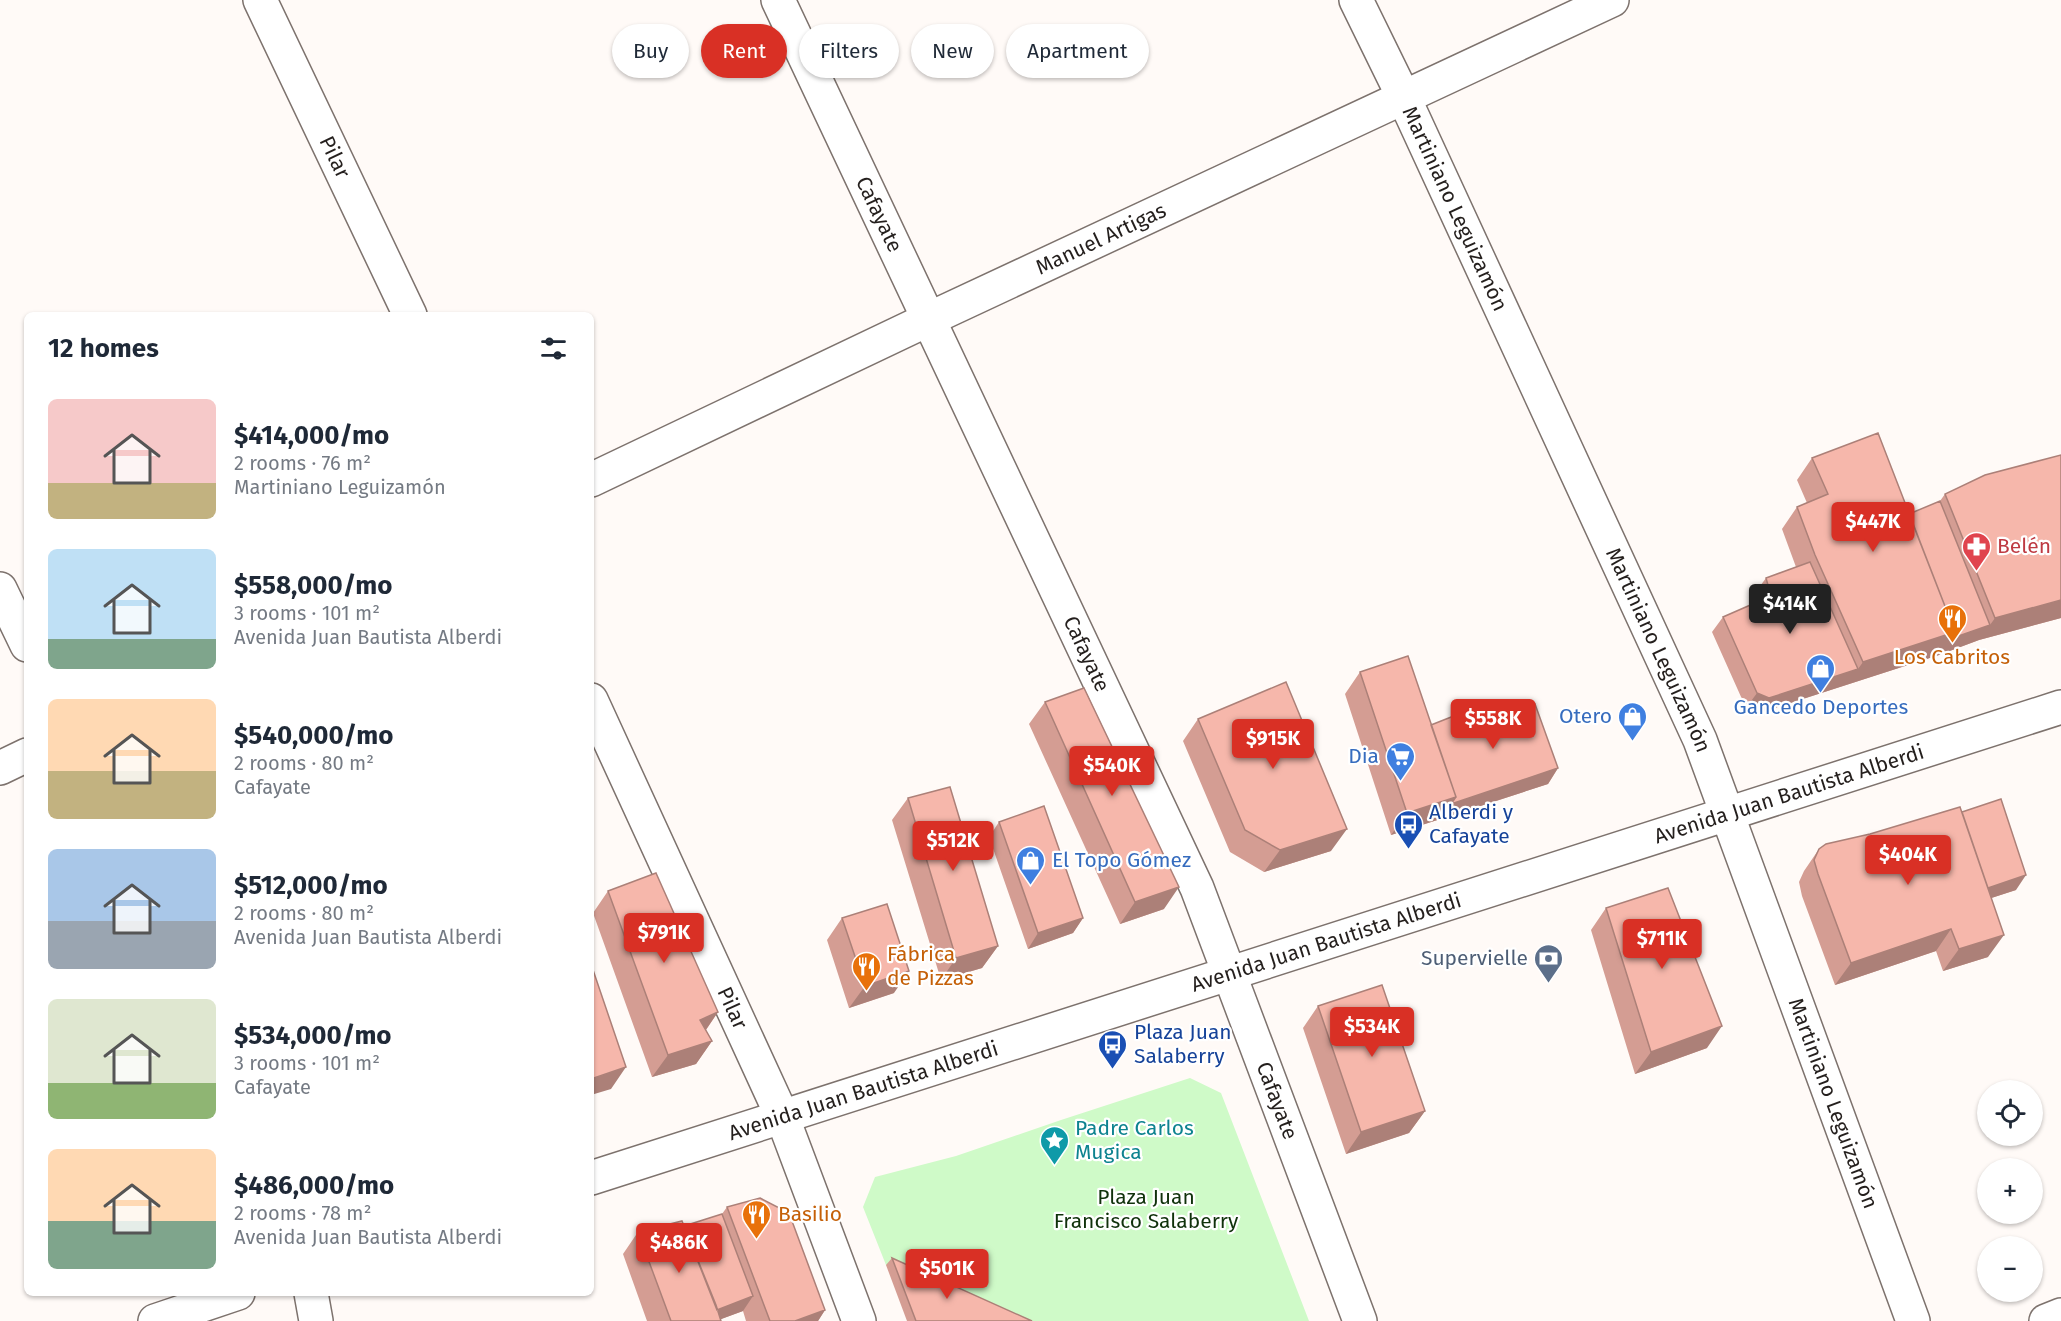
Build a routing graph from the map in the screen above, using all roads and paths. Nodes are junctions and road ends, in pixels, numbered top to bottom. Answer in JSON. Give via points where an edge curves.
{"nodes":[{"id":1,"x":260,"y":0,"type":"edge"},
{"id":2,"x":778,"y":0,"type":"edge"},
{"id":3,"x":1356,"y":0,"type":"edge"},
{"id":4,"x":1612,"y":0,"type":"edge"},
{"id":5,"x":1404,"y":98,"type":"junction"},
{"id":6,"x":409,"y":312,"type":"edge"},
{"id":7,"x":928,"y":319,"type":"junction"},
{"id":8,"x":594,"y":479,"type":"edge"},
{"id":9,"x":0,"y":589,"type":"edge"},
{"id":10,"x":24,"y":639,"type":"edge"},
{"id":11,"x":594,"y":707,"type":"edge"},
{"id":12,"x":2061,"y":707,"type":"edge"},
{"id":13,"x":24,"y":756,"type":"edge"},
{"id":14,"x":0,"y":768,"type":"edge"},
{"id":15,"x":1726,"y":814,"type":"junction"},
{"id":16,"x":1229,"y":973,"type":"junction"},
{"id":17,"x":782,"y":1116,"type":"junction"},
{"id":18,"x":594,"y":1177,"type":"edge"},
{"id":19,"x":229,"y":1296,"type":"edge"},
{"id":20,"x":312,"y":1296,"type":"edge"},
{"id":21,"x":2061,"y":1315,"type":"edge"},
{"id":22,"x":155,"y":1321,"type":"edge"},
{"id":23,"x":316,"y":1321,"type":"edge"},
{"id":24,"x":859,"y":1321,"type":"edge"},
{"id":25,"x":1360,"y":1321,"type":"edge"},
{"id":26,"x":1913,"y":1321,"type":"edge"},
{"id":27,"x":2046,"y":1321,"type":"edge"}],
"edges":[{"from":1,"to":6,"type":"street","name":"Pilar"},
{"from":2,"to":7,"type":"street","name":"Cafayate"},
{"from":3,"to":5,"type":"street","name":"Martiniano Leguizamón"},
{"from":4,"to":5,"type":"street","name":"Manuel Artigas"},
{"from":5,"to":7,"type":"street","name":"Manuel Artigas"},
{"from":5,"to":15,"type":"street","name":"Martiniano Leguizamón","via":[[1700,740]]},
{"from":7,"to":8,"type":"street","name":"Manuel Artigas"},
{"from":7,"to":16,"type":"street","name":"Cafayate","via":[[1197,888]]},
{"from":9,"to":10,"type":"street"},
{"from":11,"to":17,"type":"street","name":"Pilar"},
{"from":12,"to":15,"type":"street","name":"Avenida Juan Bautista Alberdi"},
{"from":13,"to":14,"type":"street"},
{"from":15,"to":16,"type":"street","name":"Avenida Juan Bautista Alberdi"},
{"from":15,"to":26,"type":"street","name":"Martiniano Leguizamón"},
{"from":16,"to":17,"type":"street","name":"Avenida Juan Bautista Alberdi"},
{"from":16,"to":25,"type":"street","name":"Cafayate"},
{"from":17,"to":18,"type":"street","name":"Avenida Juan Bautista Alberdi"},
{"from":17,"to":24,"type":"street","name":"Pilar"},
{"from":19,"to":22,"type":"street"},
{"from":20,"to":23,"type":"street"},
{"from":21,"to":27,"type":"street"}]}
